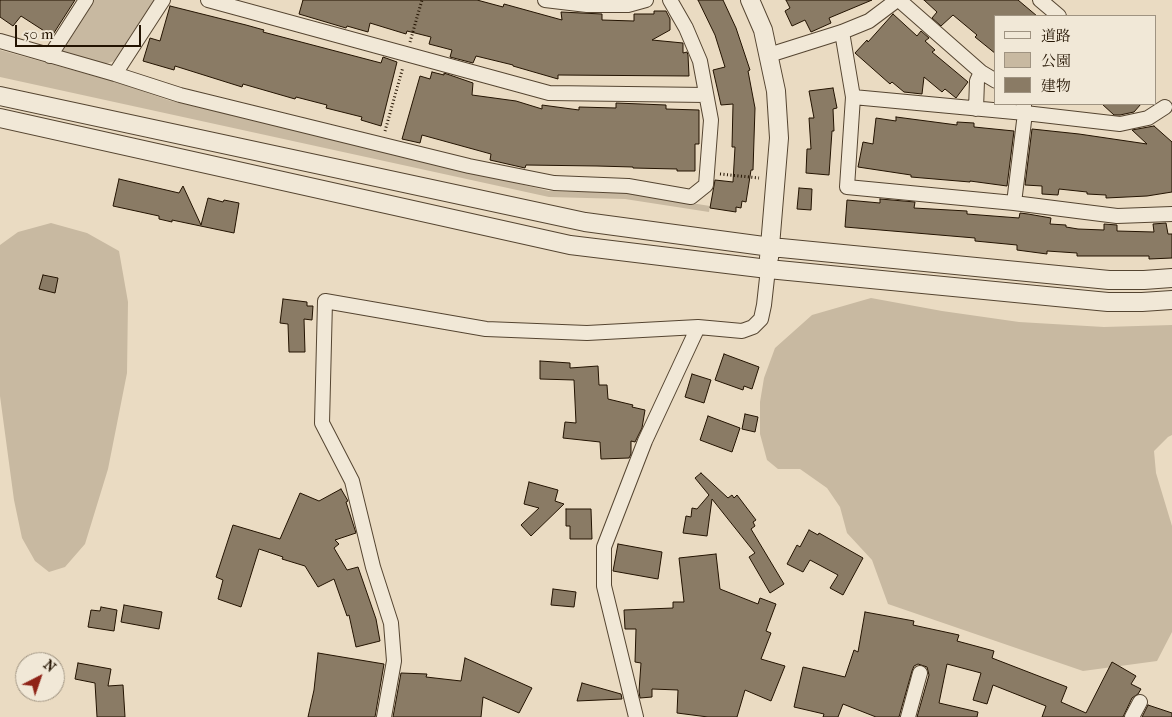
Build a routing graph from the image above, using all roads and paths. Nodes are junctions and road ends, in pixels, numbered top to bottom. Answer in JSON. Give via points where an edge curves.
{"nodes":[{"id":1,"x":86,"y":0,"type":"edge"},
{"id":2,"x":163,"y":0,"type":"edge"},
{"id":3,"x":208,"y":0,"type":"edge"},
{"id":4,"x":422,"y":0,"type":"edge"},
{"id":5,"x":545,"y":0,"type":"edge"},
{"id":6,"x":646,"y":0,"type":"edge"},
{"id":7,"x":670,"y":0,"type":"edge"},
{"id":8,"x":750,"y":0,"type":"edge"},
{"id":9,"x":898,"y":0,"type":"edge"},
{"id":10,"x":1040,"y":0,"type":"edge"},
{"id":11,"x":1058,"y":15,"type":"edge"},
{"id":12,"x":842,"y":32,"type":"junction"},
{"id":13,"x":0,"y":42,"type":"edge"},
{"id":14,"x":406,"y":55,"type":"junction"},
{"id":15,"x":769,"y":55,"type":"junction"},
{"id":16,"x":50,"y":56,"type":"junction"},
{"id":17,"x":981,"y":72,"type":"junction"},
{"id":18,"x":115,"y":74,"type":"junction"},
{"id":19,"x":994,"y":80,"type":"edge"},
{"id":20,"x":706,"y":94,"type":"junction"},
{"id":21,"x":0,"y":96,"type":"edge"},
{"id":22,"x":853,"y":97,"type":"junction"},
{"id":23,"x":1164,"y":106,"type":"edge"},
{"id":24,"x":976,"y":108,"type":"junction"},
{"id":25,"x":1024,"y":108,"type":"edge"},
{"id":26,"x":0,"y":118,"type":"edge"},
{"id":27,"x":381,"y":144,"type":"junction"},
{"id":28,"x":707,"y":173,"type":"junction"},
{"id":29,"x":759,"y":178,"type":"dead end"},
{"id":30,"x":1014,"y":203,"type":"junction"},
{"id":31,"x":1172,"y":214,"type":"edge"},
{"id":32,"x":771,"y":247,"type":"junction"},
{"id":33,"x":768,"y":269,"type":"junction"},
{"id":34,"x":1172,"y":278,"type":"edge"},
{"id":35,"x":1172,"y":300,"type":"edge"},
{"id":36,"x":698,"y":327,"type":"junction"},
{"id":37,"x":920,"y":673,"type":"dead end"},
{"id":38,"x":1140,"y":702,"type":"dead end"},
{"id":39,"x":384,"y":717,"type":"edge"},
{"id":40,"x":636,"y":717,"type":"edge"},
{"id":41,"x":908,"y":717,"type":"edge"},
{"id":42,"x":1132,"y":717,"type":"edge"}],
"edges":[{"from":1,"to":16,"type":"street"},
{"from":2,"to":18,"type":"street"},
{"from":3,"to":14,"type":"street"},
{"from":4,"to":14,"type":"path"},
{"from":5,"to":6,"type":"street","via":[[628,5]]},
{"from":7,"to":20,"type":"street","via":[[700,60]]},
{"from":8,"to":15,"type":"street"},
{"from":9,"to":12,"type":"street","via":[[869,21]]},
{"from":9,"to":17,"type":"street"},
{"from":10,"to":11,"type":"street"},
{"from":12,"to":15,"type":"street"},
{"from":12,"to":22,"type":"street"},
{"from":13,"to":16,"type":"street"},
{"from":14,"to":20,"type":"street","via":[[549,93]]},
{"from":14,"to":27,"type":"path"},
{"from":15,"to":32,"type":"street","via":[[776,91],[779,138]]},
{"from":16,"to":18,"type":"street"},
{"from":17,"to":19,"type":"street"},
{"from":17,"to":24,"type":"street","via":[[977,81]]},
{"from":18,"to":27,"type":"street","via":[[180,95]]},
{"from":20,"to":28,"type":"street","via":[[711,120]]},
{"from":21,"to":32,"type":"street","via":[[585,222]]},
{"from":22,"to":24,"type":"street"},
{"from":22,"to":30,"type":"street","via":[[847,187]]},
{"from":23,"to":25,"type":"street","via":[[1148,118],[1120,124]]},
{"from":24,"to":25,"type":"street"},
{"from":25,"to":30,"type":"street"},
{"from":26,"to":33,"type":"street","via":[[570,245]]},
{"from":27,"to":28,"type":"street","via":[[554,183],[628,186],[691,197],[706,185]]},
{"from":28,"to":29,"type":"path"},
{"from":30,"to":31,"type":"street","via":[[1117,216]]},
{"from":32,"to":33,"type":"street"},
{"from":32,"to":34,"type":"street","via":[[1109,280]]},
{"from":33,"to":35,"type":"street","via":[[1108,302]]},
{"from":33,"to":36,"type":"street","via":[[761,319],[753,327],[742,331]]},
{"from":36,"to":39,"type":"street","via":[[587,332],[486,329],[325,301],[322,423],[352,481],[391,624],[394,661]]},
{"from":36,"to":40,"type":"street","via":[[645,441],[604,547],[604,586]]},
{"from":37,"to":41,"type":"street"},
{"from":38,"to":42,"type":"street"}]}
